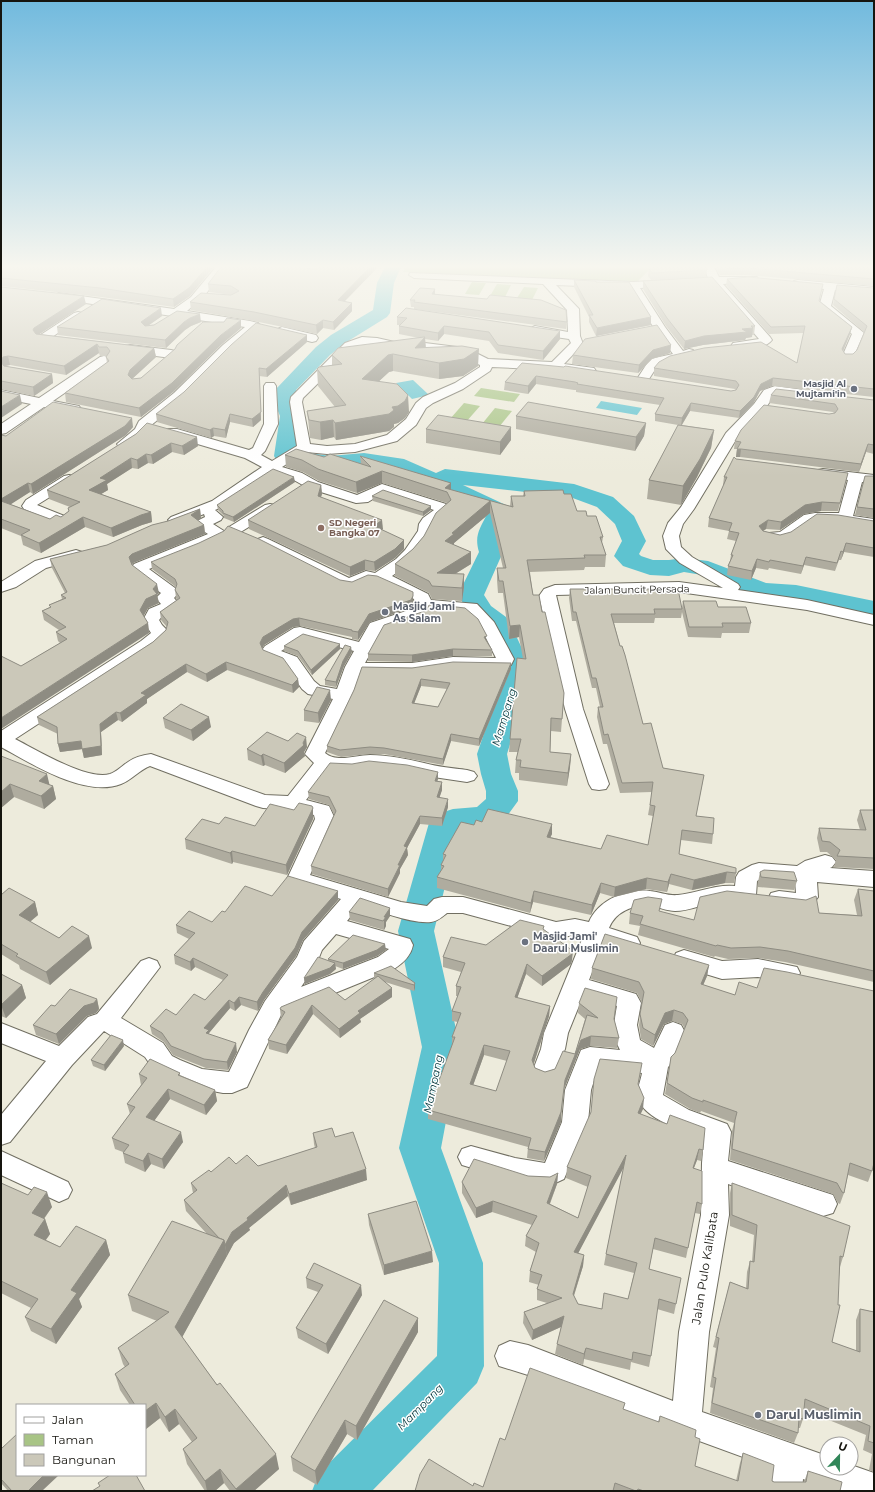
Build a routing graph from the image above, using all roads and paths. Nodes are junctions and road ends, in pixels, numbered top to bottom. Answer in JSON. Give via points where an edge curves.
{"nodes":[{"id":1,"x":44,"y":337,"type":"edge"},
{"id":2,"x":240,"y":337,"type":"edge"},
{"id":3,"x":306,"y":337,"type":"edge"},
{"id":4,"x":560,"y":337,"type":"edge"},
{"id":5,"x":575,"y":337,"type":"edge"},
{"id":6,"x":666,"y":337,"type":"edge"},
{"id":7,"x":763,"y":337,"type":"edge"},
{"id":8,"x":856,"y":337,"type":"edge"},
{"id":9,"x":312,"y":338,"type":"dead end"},
{"id":10,"x":60,"y":340,"type":"edge"},
{"id":11,"x":575,"y":340,"type":"junction"},
{"id":12,"x":592,"y":341,"type":"edge"},
{"id":13,"x":180,"y":345,"type":"edge"},
{"id":14,"x":115,"y":347,"type":"edge"},
{"id":15,"x":724,"y":347,"type":"edge"},
{"id":16,"x":703,"y":350,"type":"edge"},
{"id":17,"x":171,"y":354,"type":"junction"},
{"id":18,"x":680,"y":355,"type":"junction"},
{"id":19,"x":848,"y":357,"type":"edge"},
{"id":20,"x":104,"y":360,"type":"dead end"},
{"id":21,"x":486,"y":363,"type":"junction"},
{"id":22,"x":159,"y":364,"type":"edge"},
{"id":23,"x":555,"y":366,"type":"junction"},
{"id":24,"x":599,"y":372,"type":"edge"},
{"id":25,"x":53,"y":377,"type":"edge"},
{"id":26,"x":628,"y":377,"type":"edge"},
{"id":27,"x":643,"y":379,"type":"junction"},
{"id":28,"x":74,"y":381,"type":"junction"},
{"id":29,"x":658,"y":381,"type":"edge"},
{"id":30,"x":270,"y":386,"type":"dead end"},
{"id":31,"x":1,"y":394,"type":"edge"},
{"id":32,"x":813,"y":395,"type":"edge"},
{"id":33,"x":41,"y":402,"type":"junction"},
{"id":34,"x":759,"y":407,"type":"junction"},
{"id":35,"x":776,"y":408,"type":"edge"},
{"id":36,"x":84,"y":411,"type":"edge"},
{"id":37,"x":128,"y":420,"type":"edge"},
{"id":38,"x":144,"y":424,"type":"junction"},
{"id":39,"x":1,"y":430,"type":"edge"},
{"id":40,"x":300,"y":450,"type":"junction"},
{"id":41,"x":114,"y":451,"type":"edge"},
{"id":42,"x":266,"y":463,"type":"junction"},
{"id":43,"x":84,"y":470,"type":"edge"},
{"id":44,"x":810,"y":471,"type":"edge"},
{"id":45,"x":856,"y":477,"type":"junction"},
{"id":46,"x":874,"y":479,"type":"edge"},
{"id":47,"x":308,"y":482,"type":"junction"},
{"id":48,"x":208,"y":514,"type":"junction"},
{"id":49,"x":845,"y":519,"type":"junction"},
{"id":50,"x":62,"y":520,"type":"edge"},
{"id":51,"x":874,"y":524,"type":"edge"},
{"id":52,"x":164,"y":525,"type":"edge"},
{"id":53,"x":234,"y":530,"type":"junction"},
{"id":54,"x":767,"y":535,"type":"edge"},
{"id":55,"x":89,"y":552,"type":"edge"},
{"id":56,"x":380,"y":577,"type":"junction"},
{"id":57,"x":1,"y":587,"type":"edge"},
{"id":58,"x":732,"y":587,"type":"dead end"},
{"id":59,"x":423,"y":604,"type":"junction"},
{"id":60,"x":874,"y":620,"type":"edge"},
{"id":61,"x":364,"y":648,"type":"junction"},
{"id":62,"x":354,"y":667,"type":"junction"},
{"id":63,"x":344,"y":696,"type":"junction"},
{"id":64,"x":1,"y":739,"type":"edge"},
{"id":65,"x":324,"y":762,"type":"junction"},
{"id":66,"x":467,"y":776,"type":"dead end"},
{"id":67,"x":598,"y":784,"type":"dead end"},
{"id":68,"x":295,"y":803,"type":"junction"},
{"id":69,"x":825,"y":862,"type":"dead end"},
{"id":70,"x":804,"y":874,"type":"junction"},
{"id":71,"x":874,"y":879,"type":"edge"},
{"id":72,"x":356,"y":896,"type":"junction"},
{"id":73,"x":331,"y":924,"type":"junction"},
{"id":74,"x":596,"y":933,"type":"junction"},
{"id":75,"x":149,"y":967,"type":"dead end"},
{"id":76,"x":807,"y":977,"type":"edge"},
{"id":77,"x":576,"y":985,"type":"junction"},
{"id":78,"x":274,"y":1008,"type":"junction"},
{"id":79,"x":105,"y":1021,"type":"junction"},
{"id":80,"x":673,"y":1032,"type":"dead end"},
{"id":81,"x":1,"y":1033,"type":"edge"},
{"id":82,"x":63,"y":1058,"type":"junction"},
{"id":83,"x":656,"y":1062,"type":"junction"},
{"id":84,"x":545,"y":1070,"type":"edge"},
{"id":85,"x":1,"y":1134,"type":"edge"},
{"id":86,"x":471,"y":1157,"type":"dead end"},
{"id":87,"x":1,"y":1162,"type":"edge"},
{"id":88,"x":715,"y":1168,"type":"junction"},
{"id":89,"x":59,"y":1190,"type":"dead end"},
{"id":90,"x":824,"y":1204,"type":"dead end"},
{"id":91,"x":510,"y":1356,"type":"dead end"},
{"id":92,"x":688,"y":1422,"type":"junction"},
{"id":93,"x":790,"y":1458,"type":"junction"},
{"id":94,"x":874,"y":1489,"type":"edge"},
{"id":95,"x":786,"y":1491,"type":"edge"}],
"edges":[{"from":1,"to":10,"type":"street","via":[[42,338]]},
{"from":2,"to":38,"type":"street","via":[[179,396]]},
{"from":3,"to":9,"type":"street"},
{"from":4,"to":11,"type":"street"},
{"from":5,"to":11,"type":"street"},
{"from":6,"to":18,"type":"street"},
{"from":7,"to":15,"type":"street","via":[[766,340],[759,344]]},
{"from":8,"to":19,"type":"street"},
{"from":11,"to":12,"type":"street"},
{"from":11,"to":23,"type":"street"},
{"from":13,"to":17,"type":"street"},
{"from":14,"to":17,"type":"street"},
{"from":16,"to":18,"type":"street"},
{"from":17,"to":22,"type":"street"},
{"from":18,"to":27,"type":"street","via":[[654,362]]},
{"from":20,"to":28,"type":"street"},
{"from":21,"to":23,"type":"street"},
{"from":21,"to":40,"type":"street","via":[[486,368],[477,375],[428,400],[411,422],[392,438],[355,448]]},
{"from":21,"to":40,"type":"street","via":[[468,354],[440,348],[404,348],[377,342],[362,342],[349,346],[297,398]]},
{"from":23,"to":24,"type":"street"},
{"from":25,"to":28,"type":"street"},
{"from":26,"to":27,"type":"street"},
{"from":27,"to":29,"type":"street"},
{"from":28,"to":33,"type":"street"},
{"from":30,"to":42,"type":"street","via":[[271,424],[258,451]]},
{"from":31,"to":33,"type":"street"},
{"from":32,"to":34,"type":"street","via":[[776,390],[769,393]]},
{"from":33,"to":36,"type":"street"},
{"from":33,"to":39,"type":"street"},
{"from":34,"to":35,"type":"street"},
{"from":34,"to":58,"type":"street","via":[[731,436],[671,536],[674,549],[686,560]]},
{"from":37,"to":38,"type":"street"},
{"from":38,"to":41,"type":"street","via":[[141,431]]},
{"from":38,"to":42,"type":"street"},
{"from":40,"to":42,"type":"street"},
{"from":42,"to":47,"type":"street"},
{"from":42,"to":48,"type":"street"},
{"from":43,"to":50,"type":"street","via":[[29,506]]},
{"from":44,"to":45,"type":"street"},
{"from":45,"to":46,"type":"street"},
{"from":45,"to":49,"type":"street"},
{"from":47,"to":53,"type":"street"},
{"from":47,"to":56,"type":"street","via":[[356,499],[363,499],[382,488],[441,507],[443,510],[427,522],[426,531],[411,553]]},
{"from":48,"to":52,"type":"street"},
{"from":48,"to":53,"type":"street"},
{"from":48,"to":64,"type":"street","via":[[202,524],[219,534],[140,567],[140,570],[169,591],[164,598],[172,605],[155,613],[151,620],[160,634],[147,645]]},
{"from":49,"to":51,"type":"street"},
{"from":49,"to":54,"type":"street","via":[[815,517],[781,538]]},
{"from":53,"to":56,"type":"street","via":[[265,542],[347,583],[353,583],[366,576]]},
{"from":55,"to":57,"type":"street","via":[[53,560]]},
{"from":56,"to":59,"type":"street","via":[[422,597]]},
{"from":59,"to":61,"type":"street","via":[[419,612],[376,627]]},
{"from":59,"to":62,"type":"street","via":[[471,608],[486,622],[505,658],[504,661],[453,662],[412,668]]},
{"from":60,"to":67,"type":"street","name":"Jalan Buncit Persada","via":[[807,605],[680,587],[550,592],[547,596],[574,709]]},
{"from":61,"to":62,"type":"street"},
{"from":61,"to":63,"type":"street","via":[[300,632],[271,650],[271,653],[291,661],[314,690]]},
{"from":62,"to":63,"type":"street"},
{"from":63,"to":65,"type":"street","via":[[315,754]]},
{"from":64,"to":68,"type":"street","via":[[63,771],[95,782],[115,780],[137,763],[150,760],[263,801]]},
{"from":65,"to":66,"type":"street","via":[[411,765],[420,769]]},
{"from":65,"to":68,"type":"street","via":[[298,795]]},
{"from":68,"to":72,"type":"street","via":[[322,811],[325,819],[298,878]]},
{"from":69,"to":70,"type":"street","via":[[805,870]]},
{"from":70,"to":71,"type":"street"},
{"from":70,"to":74,"type":"street","via":[[807,897],[803,901],[726,892],[677,903],[646,898],[606,910]]},
{"from":72,"to":73,"type":"street"},
{"from":72,"to":74,"type":"street","via":[[419,913],[432,914],[442,905],[463,905],[556,930],[573,927]]},
{"from":73,"to":78,"type":"street","via":[[312,948],[308,959]]},
{"from":73,"to":78,"type":"street","via":[[400,944],[401,949],[386,963]]},
{"from":74,"to":76,"type":"street","via":[[722,970],[758,968]]},
{"from":74,"to":77,"type":"street"},
{"from":75,"to":79,"type":"street"},
{"from":77,"to":83,"type":"street","via":[[628,1000],[625,1025],[629,1045]]},
{"from":77,"to":84,"type":"street","via":[[556,1033]]},
{"from":78,"to":79,"type":"street","via":[[238,1080],[232,1083],[191,1076],[178,1071],[162,1063],[156,1051]]},
{"from":79,"to":82,"type":"street","via":[[96,1024]]},
{"from":80,"to":83,"type":"street","via":[[663,1056]]},
{"from":81,"to":82,"type":"street"},
{"from":82,"to":85,"type":"street"},
{"from":83,"to":86,"type":"street","via":[[590,1057],[578,1090],[575,1122],[552,1174],[548,1176],[521,1172]]},
{"from":83,"to":88,"type":"street","name":"Jalan Pulo Kalibata","via":[[650,1099],[666,1111],[718,1132]]},
{"from":87,"to":89,"type":"street"},
{"from":88,"to":90,"type":"street"},
{"from":88,"to":92,"type":"street","name":"Jalan Pulo Kalibata","via":[[714,1215],[694,1332]]},
{"from":91,"to":92,"type":"street","via":[[528,1360]]},
{"from":92,"to":93,"type":"street"},
{"from":93,"to":94,"type":"street"},
{"from":93,"to":95,"type":"street"}]}
